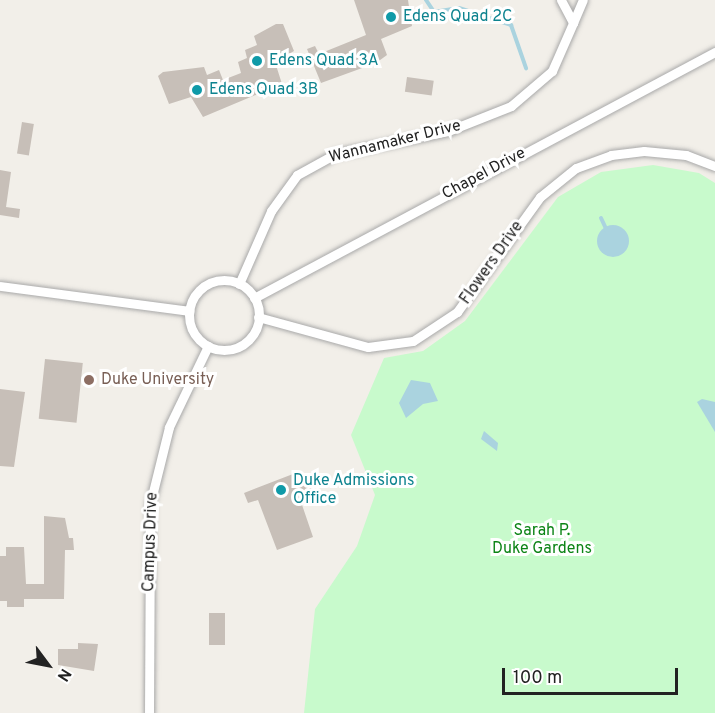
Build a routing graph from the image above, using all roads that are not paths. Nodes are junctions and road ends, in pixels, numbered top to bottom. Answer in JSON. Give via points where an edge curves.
{"nodes":[{"id":1,"x":561,"y":0,"type":"edge"},
{"id":2,"x":583,"y":0,"type":"edge"},
{"id":3,"x":573,"y":23,"type":"junction"},
{"id":4,"x":715,"y":52,"type":"edge"},
{"id":5,"x":715,"y":166,"type":"edge"},
{"id":6,"x":239,"y":284,"type":"junction"},
{"id":7,"x":0,"y":286,"type":"edge"},
{"id":8,"x":254,"y":298,"type":"junction"},
{"id":9,"x":189,"y":311,"type":"junction"},
{"id":10,"x":258,"y":317,"type":"junction"},
{"id":11,"x":208,"y":346,"type":"junction"},
{"id":12,"x":149,"y":713,"type":"edge"}],
"edges":[{"from":1,"to":3,"type":"street"},
{"from":2,"to":3,"type":"street","name":"Wannamaker Drive"},
{"from":3,"to":6,"type":"street","name":"Wannamaker Drive","via":[[552,71],[511,106],[448,131],[335,154],[306,169],[280,195]]},
{"from":4,"to":8,"type":"street","name":"Chapel Drive"},
{"from":5,"to":10,"type":"street","name":"Flowers Drive","via":[[686,155],[644,151],[611,155],[576,168],[540,197],[457,312],[413,341],[368,347]]},
{"from":6,"to":8,"type":"street"},
{"from":6,"to":9,"type":"street","via":[[207,284]]},
{"from":7,"to":9,"type":"street"},
{"from":8,"to":10,"type":"street"},
{"from":9,"to":11,"type":"street","via":[[193,332]]},
{"from":10,"to":11,"type":"street","via":[[241,345]]},
{"from":11,"to":12,"type":"street","name":"Campus Drive","via":[[169,427],[150,504]]}]}
